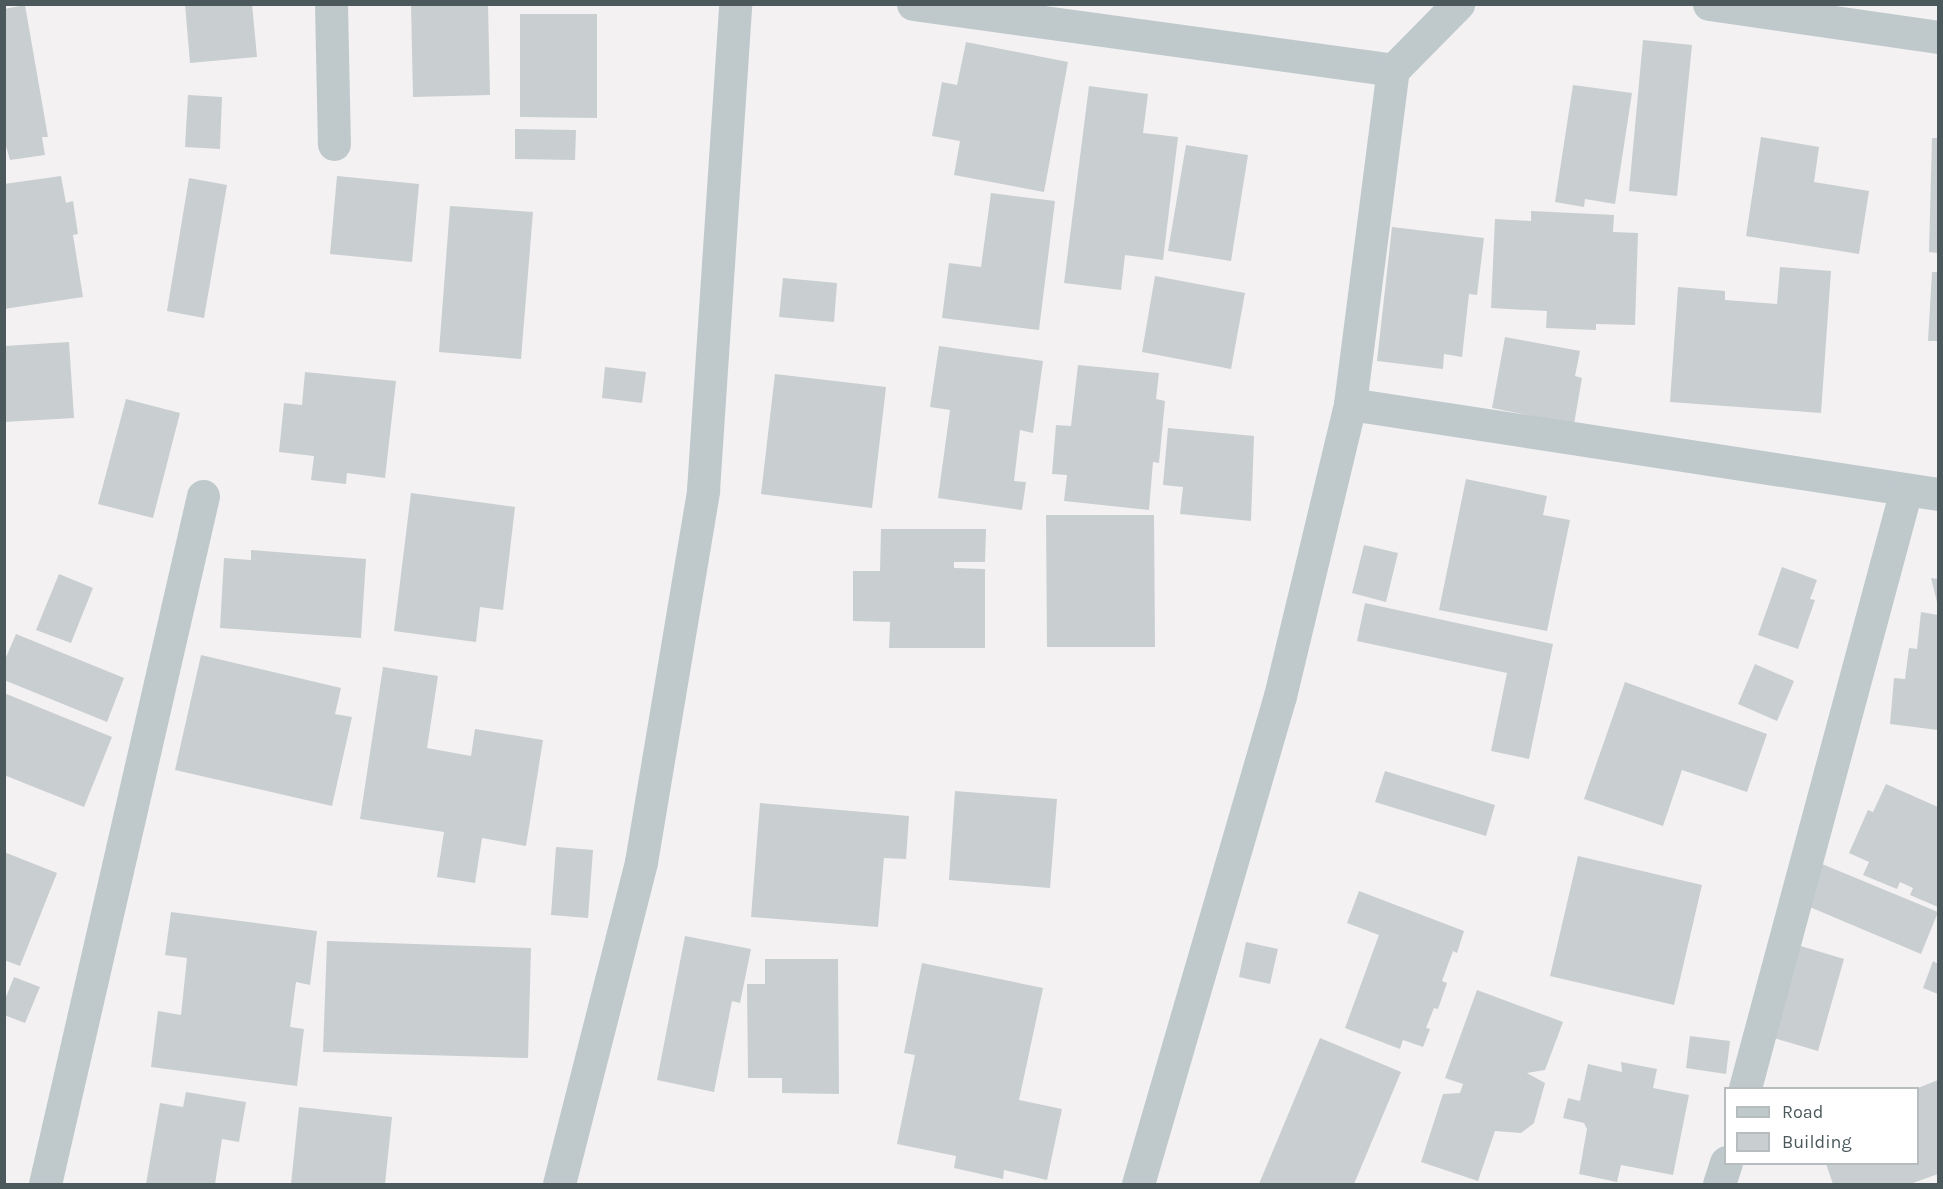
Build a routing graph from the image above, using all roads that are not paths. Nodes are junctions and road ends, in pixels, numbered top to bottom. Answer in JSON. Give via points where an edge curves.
{"nodes":[{"id":1,"x":331,"y":4,"type":"edge"},
{"id":2,"x":735,"y":4,"type":"edge"},
{"id":3,"x":913,"y":4,"type":"edge"},
{"id":4,"x":1458,"y":4,"type":"edge"},
{"id":5,"x":1709,"y":4,"type":"edge"},
{"id":6,"x":1938,"y":37,"type":"edge"},
{"id":7,"x":1393,"y":70,"type":"junction"},
{"id":8,"x":334,"y":144,"type":"dead end"},
{"id":9,"x":1350,"y":404,"type":"junction"},
{"id":10,"x":1906,"y":490,"type":"junction"},
{"id":11,"x":1938,"y":494,"type":"edge"},
{"id":12,"x":203,"y":496,"type":"dead end"},
{"id":13,"x":1746,"y":1087,"type":"edge"},
{"id":14,"x":1724,"y":1165,"type":"edge"},
{"id":15,"x":45,"y":1185,"type":"edge"},
{"id":16,"x":559,"y":1185,"type":"edge"},
{"id":17,"x":1138,"y":1185,"type":"edge"},
{"id":18,"x":1719,"y":1185,"type":"edge"}],
"edges":[{"from":1,"to":8,"type":"street"},
{"from":2,"to":16,"type":"street","via":[[703,490],[641,861]]},
{"from":3,"to":7,"type":"street"},
{"from":4,"to":7,"type":"street"},
{"from":5,"to":6,"type":"street"},
{"from":7,"to":9,"type":"street"},
{"from":9,"to":10,"type":"street"},
{"from":9,"to":17,"type":"street","via":[[1280,696]]},
{"from":10,"to":11,"type":"street"},
{"from":10,"to":13,"type":"street"},
{"from":12,"to":15,"type":"street"},
{"from":14,"to":18,"type":"street"}]}
